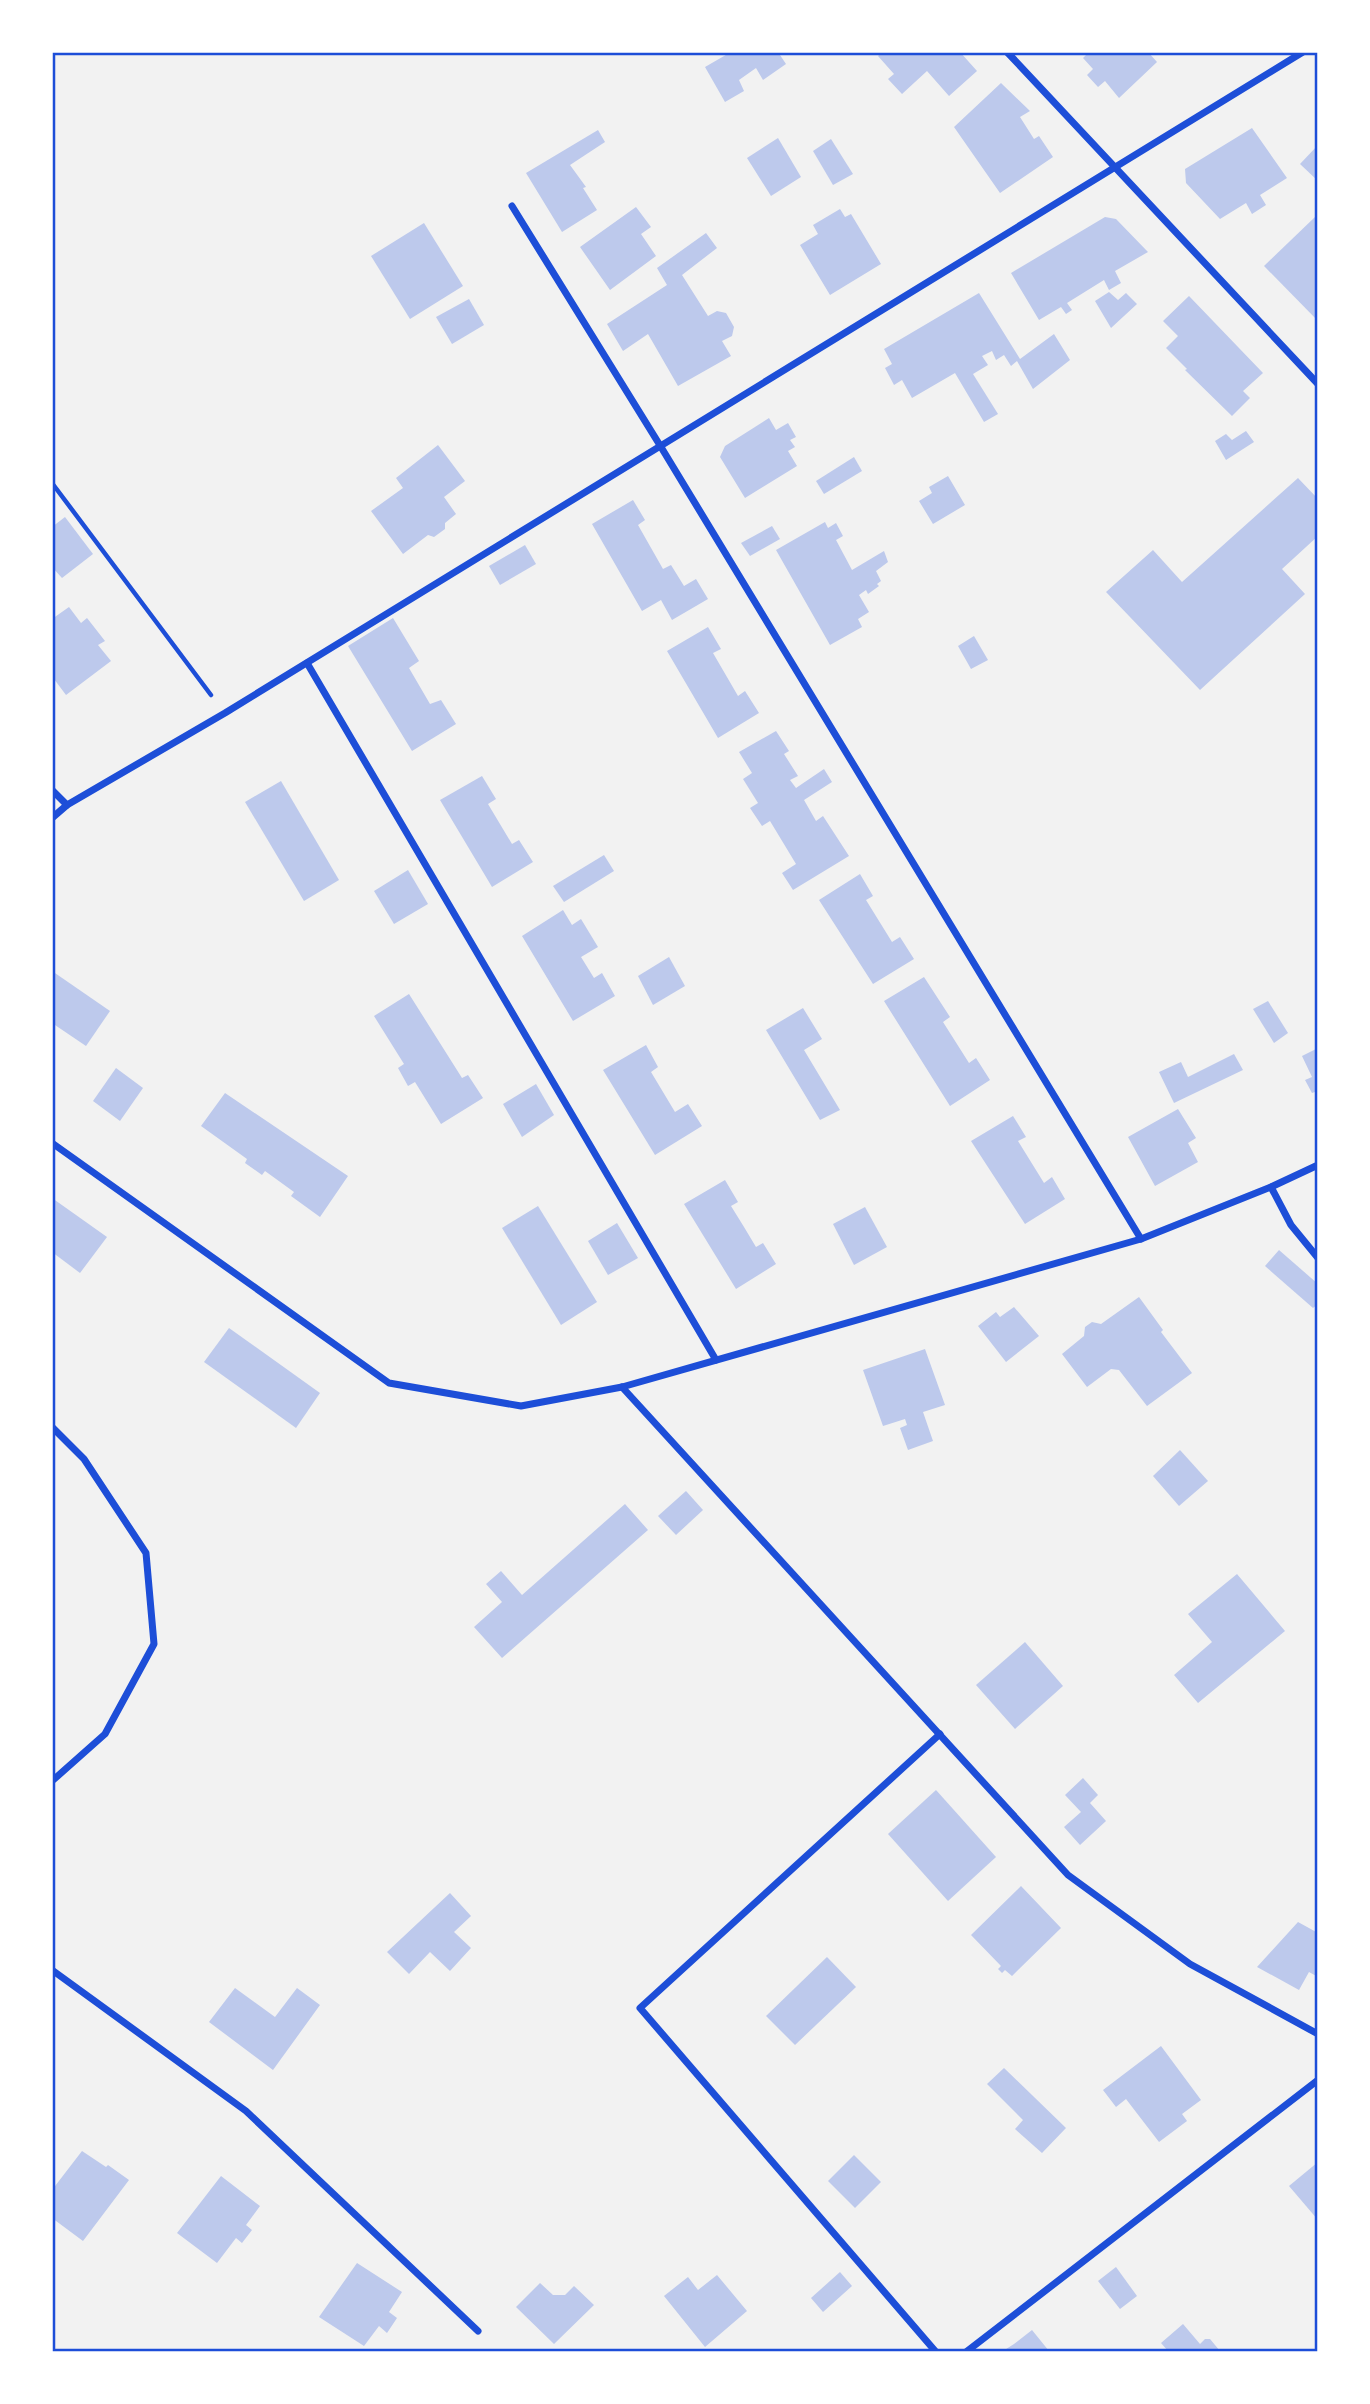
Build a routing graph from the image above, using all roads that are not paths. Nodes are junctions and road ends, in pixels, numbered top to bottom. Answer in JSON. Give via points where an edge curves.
{"nodes":[{"id":1,"x":1007,"y":52,"type":"edge"},
{"id":2,"x":1303,"y":52,"type":"edge"},
{"id":3,"x":1115,"y":168,"type":"junction"},
{"id":4,"x":512,"y":206,"type":"dead end"},
{"id":5,"x":1318,"y":384,"type":"edge"},
{"id":6,"x":662,"y":447,"type":"junction"},
{"id":7,"x":307,"y":663,"type":"junction"},
{"id":8,"x":52,"y":790,"type":"edge"},
{"id":9,"x":67,"y":805,"type":"junction"},
{"id":10,"x":52,"y":818,"type":"edge"},
{"id":11,"x":52,"y":1143,"type":"edge"},
{"id":12,"x":1318,"y":1165,"type":"edge"},
{"id":13,"x":1271,"y":1187,"type":"junction"},
{"id":14,"x":1141,"y":1239,"type":"junction"},
{"id":15,"x":1318,"y":1258,"type":"edge"},
{"id":16,"x":716,"y":1360,"type":"junction"},
{"id":17,"x":622,"y":1387,"type":"junction"},
{"id":18,"x":52,"y":1426,"type":"edge"},
{"id":19,"x":940,"y":1734,"type":"junction"},
{"id":20,"x":52,"y":1781,"type":"edge"},
{"id":21,"x":52,"y":1970,"type":"edge"},
{"id":22,"x":1318,"y":2035,"type":"edge"},
{"id":23,"x":1318,"y":2080,"type":"edge"},
{"id":24,"x":478,"y":2331,"type":"dead end"},
{"id":25,"x":936,"y":2351,"type":"edge"},
{"id":26,"x":966,"y":2351,"type":"edge"}],
"edges":[{"from":1,"to":3,"type":"street"},
{"from":2,"to":3,"type":"street"},
{"from":3,"to":5,"type":"street"},
{"from":3,"to":6,"type":"street"},
{"from":4,"to":6,"type":"street"},
{"from":6,"to":7,"type":"street"},
{"from":6,"to":14,"type":"street"},
{"from":7,"to":9,"type":"street"},
{"from":7,"to":16,"type":"street"},
{"from":8,"to":9,"type":"street"},
{"from":9,"to":10,"type":"street"},
{"from":11,"to":17,"type":"street","via":[[389,1383],[521,1406]]},
{"from":12,"to":13,"type":"street"},
{"from":13,"to":14,"type":"street"},
{"from":13,"to":15,"type":"street","via":[[1291,1225]]},
{"from":14,"to":16,"type":"street"},
{"from":16,"to":17,"type":"street"},
{"from":17,"to":19,"type":"street"},
{"from":18,"to":20,"type":"street","via":[[84,1459],[146,1553],[154,1644],[105,1734]]},
{"from":19,"to":22,"type":"street","via":[[1068,1875],[1190,1964]]},
{"from":19,"to":25,"type":"street","via":[[640,2008]]},
{"from":21,"to":24,"type":"street","via":[[246,2111]]},
{"from":23,"to":26,"type":"street"}]}
